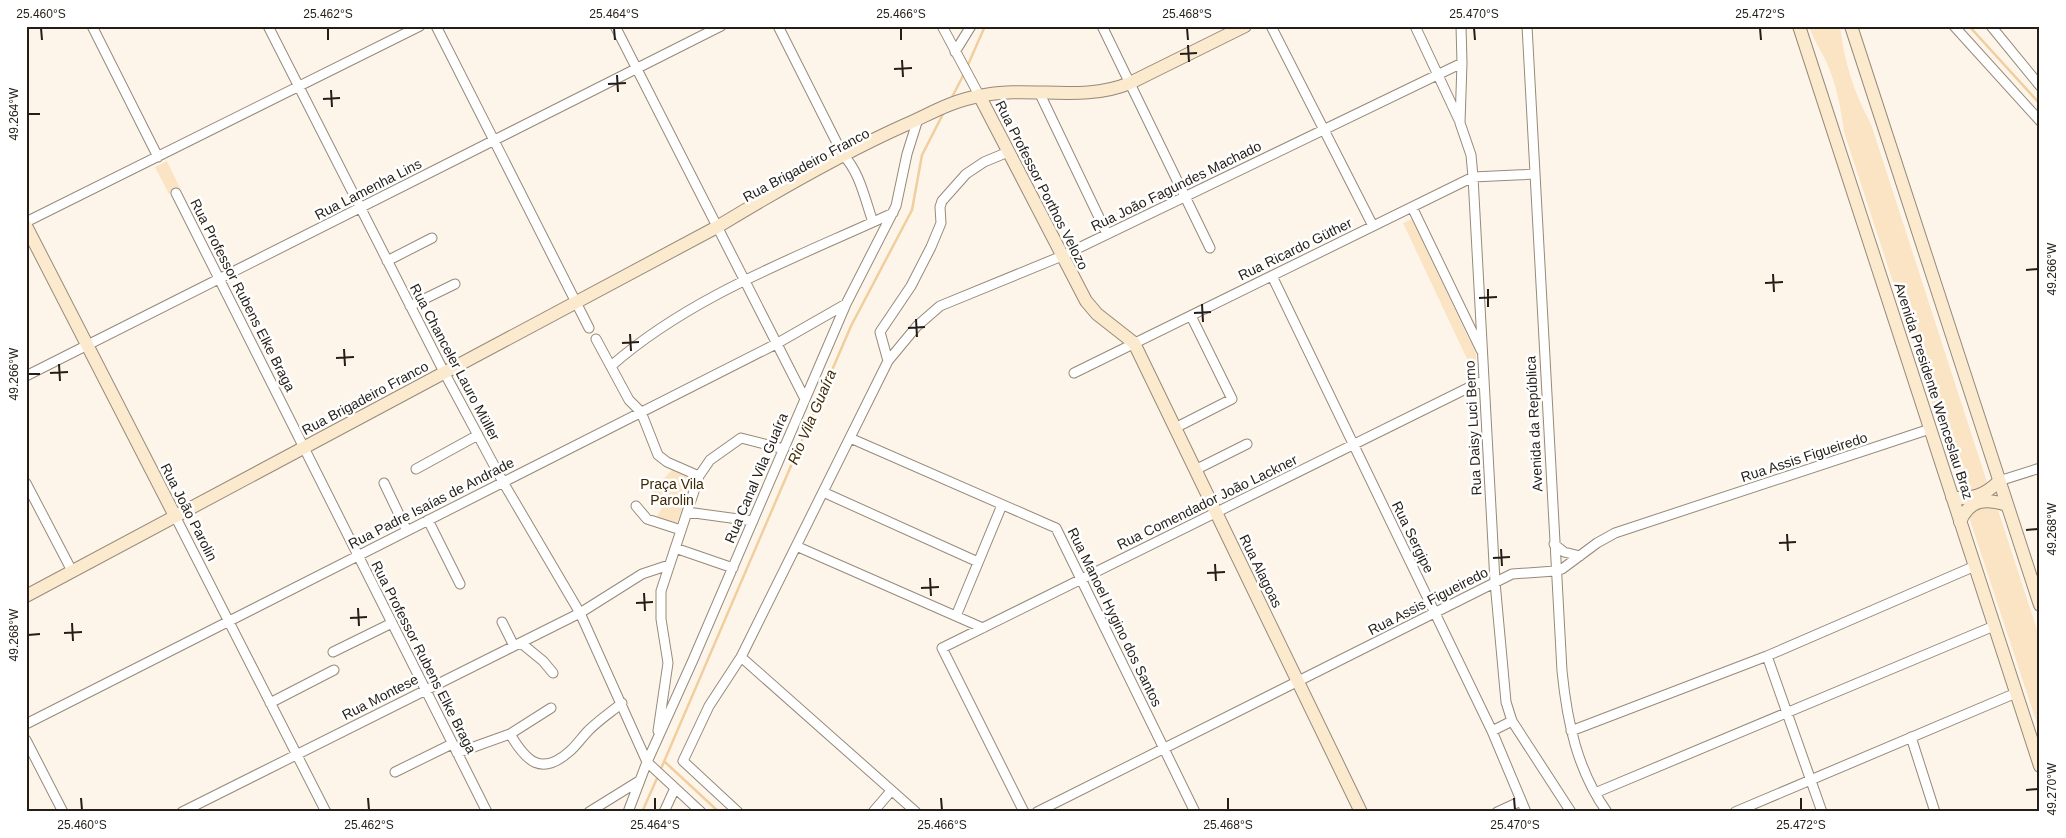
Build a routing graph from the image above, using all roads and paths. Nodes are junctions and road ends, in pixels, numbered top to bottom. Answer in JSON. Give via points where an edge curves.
{"nodes":[{"id":1,"x":92,"y":26,"type":"edge"},
{"id":2,"x":268,"y":26,"type":"edge"},
{"id":3,"x":420,"y":26,"type":"edge"},
{"id":4,"x":436,"y":26,"type":"edge"},
{"id":5,"x":615,"y":26,"type":"edge"},
{"id":6,"x":721,"y":26,"type":"edge"},
{"id":7,"x":778,"y":26,"type":"edge"},
{"id":8,"x":942,"y":26,"type":"edge"},
{"id":9,"x":971,"y":26,"type":"edge"},
{"id":10,"x":1245,"y":26,"type":"edge"},
{"id":11,"x":1271,"y":26,"type":"edge"},
{"id":12,"x":1415,"y":26,"type":"edge"},
{"id":13,"x":1461,"y":26,"type":"edge"},
{"id":14,"x":1527,"y":26,"type":"edge"},
{"id":15,"x":1799,"y":26,"type":"edge"},
{"id":16,"x":1851,"y":26,"type":"edge"},
{"id":17,"x":1954,"y":26,"type":"edge"},
{"id":18,"x":1991,"y":26,"type":"edge"},
{"id":19,"x":1103,"y":27,"type":"edge"},
{"id":20,"x":955,"y":52,"type":"junction"},
{"id":21,"x":1462,"y":63,"type":"junction"},
{"id":22,"x":637,"y":69,"type":"junction"},
{"id":23,"x":1438,"y":75,"type":"junction"},
{"id":24,"x":1130,"y":83,"type":"junction"},
{"id":25,"x":2040,"y":86,"type":"edge"},
{"id":26,"x":299,"y":87,"type":"junction"},
{"id":27,"x":1039,"y":92,"type":"junction"},
{"id":28,"x":979,"y":96,"type":"junction"},
{"id":29,"x":2040,"y":121,"type":"edge"},
{"id":30,"x":912,"y":122,"type":"junction"},
{"id":31,"x":1460,"y":123,"type":"junction"},
{"id":32,"x":1324,"y":130,"type":"junction"},
{"id":33,"x":494,"y":140,"type":"junction"},
{"id":34,"x":1008,"y":152,"type":"junction"},
{"id":35,"x":158,"y":157,"type":"junction"},
{"id":36,"x":846,"y":158,"type":"junction"},
{"id":37,"x":1535,"y":174,"type":"junction"},
{"id":38,"x":1474,"y":177,"type":"junction"},
{"id":39,"x":176,"y":193,"type":"dead end"},
{"id":40,"x":1185,"y":197,"type":"junction"},
{"id":41,"x":1412,"y":207,"type":"junction"},
{"id":42,"x":360,"y":208,"type":"junction"},
{"id":43,"x":893,"y":213,"type":"junction"},
{"id":44,"x":26,"y":222,"type":"edge"},
{"id":45,"x":872,"y":222,"type":"junction"},
{"id":46,"x":26,"y":226,"type":"edge"},
{"id":47,"x":717,"y":226,"type":"junction"},
{"id":48,"x":1372,"y":226,"type":"junction"},
{"id":49,"x":1108,"y":234,"type":"junction"},
{"id":50,"x":432,"y":238,"type":"dead end"},
{"id":51,"x":1210,"y":248,"type":"dead end"},
{"id":52,"x":1062,"y":256,"type":"junction"},
{"id":53,"x":387,"y":261,"type":"junction"},
{"id":54,"x":1272,"y":276,"type":"junction"},
{"id":55,"x":219,"y":279,"type":"junction"},
{"id":56,"x":744,"y":280,"type":"junction"},
{"id":57,"x":454,"y":284,"type":"dead end"},
{"id":58,"x":576,"y":302,"type":"junction"},
{"id":59,"x":846,"y":304,"type":"junction"},
{"id":60,"x":410,"y":306,"type":"junction"},
{"id":61,"x":1191,"y":316,"type":"junction"},
{"id":62,"x":589,"y":328,"type":"dead end"},
{"id":63,"x":596,"y":339,"type":"dead end"},
{"id":64,"x":776,"y":344,"type":"junction"},
{"id":65,"x":1134,"y":344,"type":"junction"},
{"id":66,"x":87,"y":345,"type":"junction"},
{"id":67,"x":1483,"y":355,"type":"junction"},
{"id":68,"x":888,"y":361,"type":"junction"},
{"id":69,"x":611,"y":366,"type":"junction"},
{"id":70,"x":444,"y":372,"type":"junction"},
{"id":71,"x":1074,"y":373,"type":"dead end"},
{"id":72,"x":26,"y":376,"type":"edge"},
{"id":73,"x":1484,"y":380,"type":"junction"},
{"id":74,"x":805,"y":400,"type":"junction"},
{"id":75,"x":641,"y":412,"type":"junction"},
{"id":76,"x":1175,"y":428,"type":"junction"},
{"id":77,"x":1930,"y":429,"type":"junction"},
{"id":78,"x":478,"y":435,"type":"junction"},
{"id":79,"x":850,"y":438,"type":"junction"},
{"id":80,"x":1247,"y":444,"type":"dead end"},
{"id":81,"x":1353,"y":445,"type":"junction"},
{"id":82,"x":304,"y":447,"type":"junction"},
{"id":83,"x":784,"y":449,"type":"junction"},
{"id":84,"x":2040,"y":468,"type":"edge"},
{"id":85,"x":416,"y":469,"type":"dead end"},
{"id":86,"x":1195,"y":470,"type":"junction"},
{"id":87,"x":699,"y":476,"type":"junction"},
{"id":88,"x":1999,"y":481,"type":"junction"},
{"id":89,"x":503,"y":482,"type":"junction"},
{"id":90,"x":26,"y":483,"type":"edge"},
{"id":91,"x":384,"y":483,"type":"dead end"},
{"id":92,"x":822,"y":492,"type":"junction"},
{"id":93,"x":1952,"y":497,"type":"junction"},
{"id":94,"x":1002,"y":505,"type":"junction"},
{"id":95,"x":2007,"y":505,"type":"junction"},
{"id":96,"x":636,"y":506,"type":"dead end"},
{"id":97,"x":687,"y":512,"type":"junction"},
{"id":98,"x":1216,"y":513,"type":"junction"},
{"id":99,"x":175,"y":516,"type":"junction"},
{"id":100,"x":428,"y":520,"type":"junction"},
{"id":101,"x":753,"y":521,"type":"junction"},
{"id":102,"x":1960,"y":522,"type":"junction"},
{"id":103,"x":680,"y":530,"type":"junction"},
{"id":104,"x":407,"y":531,"type":"junction"},
{"id":105,"x":1554,"y":544,"type":"junction"},
{"id":106,"x":796,"y":546,"type":"junction"},
{"id":107,"x":675,"y":548,"type":"junction"},
{"id":108,"x":358,"y":556,"type":"junction"},
{"id":109,"x":1580,"y":556,"type":"junction"},
{"id":110,"x":978,"y":562,"type":"junction"},
{"id":111,"x":669,"y":565,"type":"junction"},
{"id":112,"x":1975,"y":566,"type":"junction"},
{"id":113,"x":732,"y":568,"type":"junction"},
{"id":114,"x":72,"y":571,"type":"junction"},
{"id":115,"x":1555,"y":571,"type":"junction"},
{"id":116,"x":1081,"y":579,"type":"junction"},
{"id":117,"x":2036,"y":579,"type":"edge"},
{"id":118,"x":1496,"y":582,"type":"junction"},
{"id":119,"x":460,"y":584,"type":"dead end"},
{"id":120,"x":26,"y":596,"type":"edge"},
{"id":121,"x":2040,"y":605,"type":"edge"},
{"id":122,"x":580,"y":613,"type":"junction"},
{"id":123,"x":1434,"y":613,"type":"junction"},
{"id":124,"x":956,"y":616,"type":"junction"},
{"id":125,"x":228,"y":621,"type":"junction"},
{"id":126,"x":502,"y":622,"type":"dead end"},
{"id":127,"x":392,"y":623,"type":"junction"},
{"id":128,"x":1994,"y":626,"type":"junction"},
{"id":129,"x":983,"y":628,"type":"junction"},
{"id":130,"x":517,"y":644,"type":"junction"},
{"id":131,"x":333,"y":652,"type":"dead end"},
{"id":132,"x":1767,"y":656,"type":"junction"},
{"id":133,"x":741,"y":657,"type":"junction"},
{"id":134,"x":334,"y":670,"type":"dead end"},
{"id":135,"x":553,"y":673,"type":"dead end"},
{"id":136,"x":1298,"y":681,"type":"junction"},
{"id":137,"x":426,"y":690,"type":"junction"},
{"id":138,"x":2016,"y":693,"type":"junction"},
{"id":139,"x":270,"y":703,"type":"junction"},
{"id":140,"x":622,"y":703,"type":"junction"},
{"id":141,"x":551,"y":708,"type":"dead end"},
{"id":142,"x":1787,"y":713,"type":"junction"},
{"id":143,"x":1512,"y":721,"type":"junction"},
{"id":144,"x":26,"y":724,"type":"edge"},
{"id":145,"x":1571,"y":730,"type":"junction"},
{"id":146,"x":1492,"y":731,"type":"junction"},
{"id":147,"x":510,"y":734,"type":"junction"},
{"id":148,"x":1911,"y":737,"type":"junction"},
{"id":149,"x":26,"y":740,"type":"edge"},
{"id":150,"x":656,"y":741,"type":"junction"},
{"id":151,"x":452,"y":744,"type":"junction"},
{"id":152,"x":1164,"y":748,"type":"junction"},
{"id":153,"x":457,"y":753,"type":"junction"},
{"id":154,"x":296,"y":755,"type":"junction"},
{"id":155,"x":647,"y":762,"type":"junction"},
{"id":156,"x":2040,"y":766,"type":"edge"},
{"id":157,"x":395,"y":772,"type":"dead end"},
{"id":158,"x":1811,"y":780,"type":"junction"},
{"id":159,"x":639,"y":781,"type":"junction"},
{"id":160,"x":674,"y":788,"type":"junction"},
{"id":161,"x":892,"y":791,"type":"junction"},
{"id":162,"x":1595,"y":793,"type":"junction"},
{"id":163,"x":1521,"y":800,"type":"junction"},
{"id":164,"x":196,"y":809,"type":"edge"},
{"id":165,"x":1193,"y":811,"type":"edge"},
{"id":166,"x":63,"y":812,"type":"edge"},
{"id":167,"x":182,"y":812,"type":"edge"},
{"id":168,"x":326,"y":812,"type":"edge"},
{"id":169,"x":487,"y":812,"type":"edge"},
{"id":170,"x":589,"y":812,"type":"edge"},
{"id":171,"x":628,"y":812,"type":"edge"},
{"id":172,"x":664,"y":812,"type":"edge"},
{"id":173,"x":701,"y":812,"type":"edge"},
{"id":174,"x":738,"y":812,"type":"edge"},
{"id":175,"x":873,"y":812,"type":"edge"},
{"id":176,"x":916,"y":812,"type":"edge"},
{"id":177,"x":1024,"y":812,"type":"edge"},
{"id":178,"x":1037,"y":812,"type":"edge"},
{"id":179,"x":1361,"y":812,"type":"edge"},
{"id":180,"x":1497,"y":812,"type":"edge"},
{"id":181,"x":1526,"y":812,"type":"edge"},
{"id":182,"x":1571,"y":812,"type":"edge"},
{"id":183,"x":1607,"y":812,"type":"edge"},
{"id":184,"x":1735,"y":812,"type":"edge"},
{"id":185,"x":1822,"y":812,"type":"edge"},
{"id":186,"x":1935,"y":812,"type":"edge"}],
"edges":[{"from":1,"to":35,"type":"street"},
{"from":2,"to":26,"type":"street","name":"Rua Chanceler Lauro Müller"},
{"from":3,"to":26,"type":"street"},
{"from":4,"to":33,"type":"street"},
{"from":5,"to":22,"type":"street"},
{"from":6,"to":22,"type":"street","name":"Rua Lamenha Lins"},
{"from":7,"to":36,"type":"street"},
{"from":8,"to":20,"type":"street","name":"Rua Professor Porthos Velozo"},
{"from":9,"to":20,"type":"street"},
{"from":10,"to":24,"type":"main road","name":"Rua Brigadeiro Franco"},
{"from":11,"to":32,"type":"street"},
{"from":12,"to":23,"type":"street"},
{"from":13,"to":21,"type":"street","name":"Rua Daisy Luci Berno"},
{"from":14,"to":37,"type":"street","name":"Avenida da República"},
{"from":15,"to":77,"type":"main road","name":"Avenida Presidente Wenceslau Braz"},
{"from":16,"to":88,"type":"main road"},
{"from":17,"to":29,"type":"street"},
{"from":18,"to":25,"type":"street"},
{"from":19,"to":24,"type":"street"},
{"from":20,"to":28,"type":"street","name":"Rua Professor Porthos Velozo"},
{"from":21,"to":23,"type":"street","name":"Rua João Fagundes Machado"},
{"from":21,"to":31,"type":"street","name":"Rua Daisy Luci Berno"},
{"from":22,"to":33,"type":"street","name":"Rua Lamenha Lins"},
{"from":22,"to":47,"type":"street"},
{"from":23,"to":31,"type":"street"},
{"from":23,"to":32,"type":"street","name":"Rua João Fagundes Machado"},
{"from":24,"to":27,"type":"main road","name":"Rua Brigadeiro Franco","via":[[1094,92]]},
{"from":24,"to":40,"type":"street"},
{"from":26,"to":35,"type":"street"},
{"from":26,"to":42,"type":"street","name":"Rua Chanceler Lauro Müller"},
{"from":27,"to":28,"type":"main road","name":"Rua Brigadeiro Franco"},
{"from":27,"to":49,"type":"street"},
{"from":28,"to":30,"type":"main road","name":"Rua Brigadeiro Franco","via":[[958,101]]},
{"from":28,"to":34,"type":"main road","name":"Rua Professor Porthos Velozo"},
{"from":30,"to":36,"type":"main road","name":"Rua Brigadeiro Franco","via":[[881,143]]},
{"from":30,"to":43,"type":"street","name":"Rua Canal Vila Guaíra"},
{"from":31,"to":38,"type":"street","name":"Rua Daisy Luci Berno"},
{"from":32,"to":40,"type":"street","name":"Rua João Fagundes Machado"},
{"from":32,"to":48,"type":"street"},
{"from":33,"to":42,"type":"street","name":"Rua Lamenha Lins"},
{"from":33,"to":58,"type":"street"},
{"from":34,"to":52,"type":"main road","name":"Rua Professor Porthos Velozo"},
{"from":34,"to":68,"type":"street","via":[[966,174],[942,201],[941,223],[931,247],[911,286],[880,332]]},
{"from":35,"to":44,"type":"street"},
{"from":36,"to":45,"type":"street","via":[[858,179]]},
{"from":36,"to":47,"type":"main road","name":"Rua Brigadeiro Franco","via":[[765,206]]},
{"from":37,"to":38,"type":"street","name":"Rua Ricardo Güther"},
{"from":37,"to":105,"type":"street","name":"Avenida da República"},
{"from":38,"to":41,"type":"street","name":"Rua Ricardo Güther"},
{"from":38,"to":67,"type":"street","name":"Rua Daisy Luci Berno"},
{"from":39,"to":55,"type":"street","name":"Rua Professor Rubens Elke Braga"},
{"from":40,"to":49,"type":"street","name":"Rua João Fagundes Machado"},
{"from":40,"to":51,"type":"street"},
{"from":41,"to":48,"type":"street","name":"Rua Ricardo Güther"},
{"from":41,"to":67,"type":"street"},
{"from":42,"to":53,"type":"street","name":"Rua Chanceler Lauro Müller"},
{"from":42,"to":55,"type":"street","name":"Rua Lamenha Lins"},
{"from":43,"to":45,"type":"street"},
{"from":43,"to":59,"type":"street","name":"Rua Canal Vila Guaíra"},
{"from":45,"to":56,"type":"street"},
{"from":46,"to":66,"type":"main road","name":"Rua João Parolin"},
{"from":47,"to":56,"type":"street"},
{"from":47,"to":58,"type":"main road","name":"Rua Brigadeiro Franco"},
{"from":48,"to":54,"type":"street","name":"Rua Ricardo Güther"},
{"from":49,"to":52,"type":"street","name":"Rua João Fagundes Machado"},
{"from":50,"to":53,"type":"street"},
{"from":52,"to":65,"type":"main road","name":"Rua Professor Porthos Velozo","via":[[1092,308]]},
{"from":52,"to":68,"type":"street","name":"Rua João Fagundes Machado","via":[[940,306],[917,326]]},
{"from":53,"to":60,"type":"street","name":"Rua Chanceler Lauro Müller"},
{"from":54,"to":61,"type":"street","name":"Rua Ricardo Güther"},
{"from":54,"to":81,"type":"street","name":"Rua Sergipe"},
{"from":55,"to":66,"type":"street","name":"Rua Lamenha Lins"},
{"from":55,"to":82,"type":"street","name":"Rua Professor Rubens Elke Braga"},
{"from":56,"to":64,"type":"street"},
{"from":56,"to":69,"type":"street","via":[[666,323]]},
{"from":57,"to":60,"type":"street"},
{"from":58,"to":62,"type":"street"},
{"from":58,"to":70,"type":"main road","name":"Rua Brigadeiro Franco"},
{"from":59,"to":64,"type":"street","name":"Rua Padre Isaías de Andrade"},
{"from":59,"to":74,"type":"street","name":"Rua Canal Vila Guaíra"},
{"from":60,"to":70,"type":"street","name":"Rua Chanceler Lauro Müller"},
{"from":61,"to":65,"type":"street","name":"Rua Ricardo Güther"},
{"from":61,"to":76,"type":"street","via":[[1232,399]]},
{"from":63,"to":69,"type":"street"},
{"from":64,"to":74,"type":"street"},
{"from":64,"to":75,"type":"street","name":"Rua Padre Isaías de Andrade"},
{"from":65,"to":71,"type":"street","name":"Rua Ricardo Güther"},
{"from":65,"to":76,"type":"main road","name":"Rua Alagoas"},
{"from":66,"to":72,"type":"street","name":"Rua Lamenha Lins"},
{"from":66,"to":99,"type":"main road","name":"Rua João Parolin"},
{"from":67,"to":73,"type":"street","name":"Rua Daisy Luci Berno"},
{"from":68,"to":79,"type":"street"},
{"from":69,"to":75,"type":"street","via":[[629,400]]},
{"from":70,"to":78,"type":"street","name":"Rua Chanceler Lauro Müller"},
{"from":70,"to":82,"type":"main road","name":"Rua Brigadeiro Franco"},
{"from":73,"to":81,"type":"street","name":"Rua Comendador João Lackner"},
{"from":73,"to":118,"type":"street","name":"Rua Daisy Luci Berno"},
{"from":74,"to":83,"type":"street","name":"Rua Canal Vila Guaíra"},
{"from":75,"to":87,"type":"street","via":[[661,458]]},
{"from":75,"to":89,"type":"street","name":"Rua Padre Isaías de Andrade"},
{"from":76,"to":86,"type":"main road","name":"Rua Alagoas"},
{"from":77,"to":93,"type":"main road","name":"Avenida Presidente Wenceslau Braz"},
{"from":77,"to":109,"type":"street","name":"Rua Assis Figueiredo","via":[[1620,532],[1601,540]]},
{"from":78,"to":85,"type":"street"},
{"from":78,"to":89,"type":"street","name":"Rua Chanceler Lauro Müller"},
{"from":79,"to":92,"type":"street"},
{"from":79,"to":94,"type":"street","name":"Rua Manoel Hygino dos Santos"},
{"from":80,"to":86,"type":"street"},
{"from":81,"to":98,"type":"street","name":"Rua Comendador João Lackner"},
{"from":81,"to":123,"type":"street","name":"Rua Sergipe"},
{"from":82,"to":99,"type":"main road","name":"Rua Brigadeiro Franco"},
{"from":82,"to":108,"type":"street","name":"Rua Professor Rubens Elke Braga"},
{"from":83,"to":87,"type":"street","via":[[740,438],[710,460]]},
{"from":83,"to":101,"type":"street","name":"Rua Canal Vila Guaíra"},
{"from":84,"to":88,"type":"street"},
{"from":86,"to":98,"type":"main road","name":"Rua Alagoas"},
{"from":87,"to":97,"type":"street"},
{"from":88,"to":93,"type":"main road","via":[[1978,496]]},
{"from":88,"to":95,"type":"main road"},
{"from":89,"to":100,"type":"street","name":"Rua Padre Isaías de Andrade"},
{"from":89,"to":122,"type":"street","name":"Rua Chanceler Lauro Müller"},
{"from":90,"to":114,"type":"street"},
{"from":91,"to":104,"type":"street"},
{"from":92,"to":106,"type":"street"},
{"from":92,"to":110,"type":"street"},
{"from":93,"to":102,"type":"main road","name":"Avenida Presidente Wenceslau Braz"},
{"from":94,"to":110,"type":"street"},
{"from":94,"to":116,"type":"street","name":"Rua Manoel Hygino dos Santos","via":[[1056,528]]},
{"from":95,"to":102,"type":"main road","via":[[1988,500],[1979,502],[1969,506]]},
{"from":95,"to":117,"type":"main road"},
{"from":96,"to":103,"type":"street","via":[[647,519]]},
{"from":97,"to":101,"type":"street"},
{"from":97,"to":103,"type":"street"},
{"from":98,"to":116,"type":"street","name":"Rua Comendador João Lackner"},
{"from":98,"to":136,"type":"main road","name":"Rua Alagoas"},
{"from":99,"to":114,"type":"main road","name":"Rua Brigadeiro Franco"},
{"from":99,"to":125,"type":"street","name":"Rua João Parolin"},
{"from":100,"to":104,"type":"street","name":"Rua Padre Isaías de Andrade"},
{"from":100,"to":119,"type":"street"},
{"from":101,"to":113,"type":"street","name":"Rua Canal Vila Guaíra"},
{"from":102,"to":112,"type":"main road","name":"Avenida Presidente Wenceslau Braz"},
{"from":103,"to":107,"type":"street"},
{"from":104,"to":108,"type":"street","name":"Rua Padre Isaías de Andrade"},
{"from":105,"to":109,"type":"street","via":[[1564,552]]},
{"from":105,"to":115,"type":"street","name":"Avenida da República"},
{"from":106,"to":124,"type":"street"},
{"from":106,"to":133,"type":"street"},
{"from":107,"to":111,"type":"street"},
{"from":107,"to":113,"type":"street"},
{"from":108,"to":125,"type":"street","name":"Rua Padre Isaías de Andrade"},
{"from":108,"to":127,"type":"street","name":"Rua Professor Rubens Elke Braga"},
{"from":109,"to":115,"type":"street","name":"Rua Assis Figueiredo"},
{"from":110,"to":124,"type":"street"},
{"from":111,"to":122,"type":"street","name":"Rua Montese","via":[[642,574]]},
{"from":111,"to":150,"type":"street","via":[[660,600],[668,663]]},
{"from":112,"to":128,"type":"main road","name":"Avenida Presidente Wenceslau Braz"},
{"from":112,"to":132,"type":"street"},
{"from":113,"to":150,"type":"street","name":"Rua Canal Vila Guaíra"},
{"from":114,"to":120,"type":"main road","name":"Rua Brigadeiro Franco"},
{"from":115,"to":118,"type":"street","name":"Rua Assis Figueiredo","via":[[1517,573]]},
{"from":115,"to":145,"type":"street","name":"Avenida da República","via":[[1562,671]]},
{"from":116,"to":129,"type":"street","name":"Rua Comendador João Lackner"},
{"from":116,"to":152,"type":"street","name":"Rua Manoel Hygino dos Santos"},
{"from":117,"to":121,"type":"main road"},
{"from":118,"to":123,"type":"street","name":"Rua Assis Figueiredo"},
{"from":118,"to":143,"type":"street","name":"Rua Daisy Luci Berno","via":[[1504,688]]},
{"from":122,"to":130,"type":"street","name":"Rua Montese"},
{"from":122,"to":140,"type":"street","name":"Rua Chanceler Lauro Müller"},
{"from":123,"to":136,"type":"street","name":"Rua Assis Figueiredo"},
{"from":123,"to":146,"type":"street","name":"Rua Sergipe"},
{"from":124,"to":129,"type":"street"},
{"from":125,"to":139,"type":"street","name":"Rua João Parolin"},
{"from":125,"to":144,"type":"street","name":"Rua Padre Isaías de Andrade"},
{"from":126,"to":130,"type":"street"},
{"from":127,"to":131,"type":"street"},
{"from":127,"to":137,"type":"street","name":"Rua Professor Rubens Elke Braga"},
{"from":128,"to":138,"type":"main road","name":"Avenida Presidente Wenceslau Braz"},
{"from":128,"to":142,"type":"street"},
{"from":129,"to":177,"type":"street","name":"Rua Comendador João Lackner","via":[[942,648]]},
{"from":130,"to":135,"type":"street","via":[[544,660]]},
{"from":130,"to":137,"type":"street","name":"Rua Montese"},
{"from":132,"to":142,"type":"street"},
{"from":132,"to":145,"type":"street"},
{"from":133,"to":161,"type":"street"},
{"from":133,"to":174,"type":"street","via":[[709,706],[683,761]]},
{"from":134,"to":139,"type":"street"},
{"from":136,"to":152,"type":"street","name":"Rua Assis Figueiredo"},
{"from":136,"to":179,"type":"main road","name":"Rua Alagoas"},
{"from":137,"to":151,"type":"street","name":"Rua Professor Rubens Elke Braga"},
{"from":137,"to":154,"type":"street","name":"Rua Montese"},
{"from":138,"to":148,"type":"street"},
{"from":138,"to":156,"type":"main road","name":"Avenida Presidente Wenceslau Braz"},
{"from":139,"to":154,"type":"street","name":"Rua João Parolin"},
{"from":140,"to":147,"type":"street","via":[[588,730],[570,752],[544,764],[531,761]]},
{"from":140,"to":155,"type":"street","name":"Rua Chanceler Lauro Müller"},
{"from":141,"to":147,"type":"street"},
{"from":142,"to":158,"type":"street"},
{"from":142,"to":162,"type":"street"},
{"from":143,"to":146,"type":"street"},
{"from":143,"to":182,"type":"street","name":"Rua Daisy Luci Berno"},
{"from":145,"to":162,"type":"street","name":"Avenida da República"},
{"from":146,"to":163,"type":"street","name":"Rua Sergipe"},
{"from":147,"to":153,"type":"street"},
{"from":148,"to":158,"type":"street"},
{"from":148,"to":186,"type":"street"},
{"from":149,"to":166,"type":"street"},
{"from":150,"to":155,"type":"street","name":"Rua Canal Vila Guaíra"},
{"from":151,"to":153,"type":"street","name":"Rua Professor Rubens Elke Braga"},
{"from":151,"to":157,"type":"street"},
{"from":152,"to":165,"type":"street","name":"Rua Manoel Hygino dos Santos"},
{"from":152,"to":178,"type":"street","name":"Rua Assis Figueiredo"},
{"from":153,"to":169,"type":"street","name":"Rua Professor Rubens Elke Braga"},
{"from":154,"to":164,"type":"street","name":"Rua Montese"},
{"from":154,"to":168,"type":"street","name":"Rua João Parolin"},
{"from":155,"to":159,"type":"street","name":"Rua Canal Vila Guaíra"},
{"from":155,"to":160,"type":"street"},
{"from":158,"to":184,"type":"street"},
{"from":158,"to":185,"type":"street"},
{"from":159,"to":170,"type":"street"},
{"from":159,"to":171,"type":"street","name":"Rua Canal Vila Guaíra"},
{"from":160,"to":172,"type":"street"},
{"from":160,"to":173,"type":"street"},
{"from":161,"to":175,"type":"street"},
{"from":161,"to":176,"type":"street"},
{"from":162,"to":183,"type":"street","name":"Avenida da República"},
{"from":163,"to":180,"type":"street"},
{"from":163,"to":181,"type":"street","name":"Rua Sergipe"},
{"from":164,"to":167,"type":"street","name":"Rua Montese"}]}
